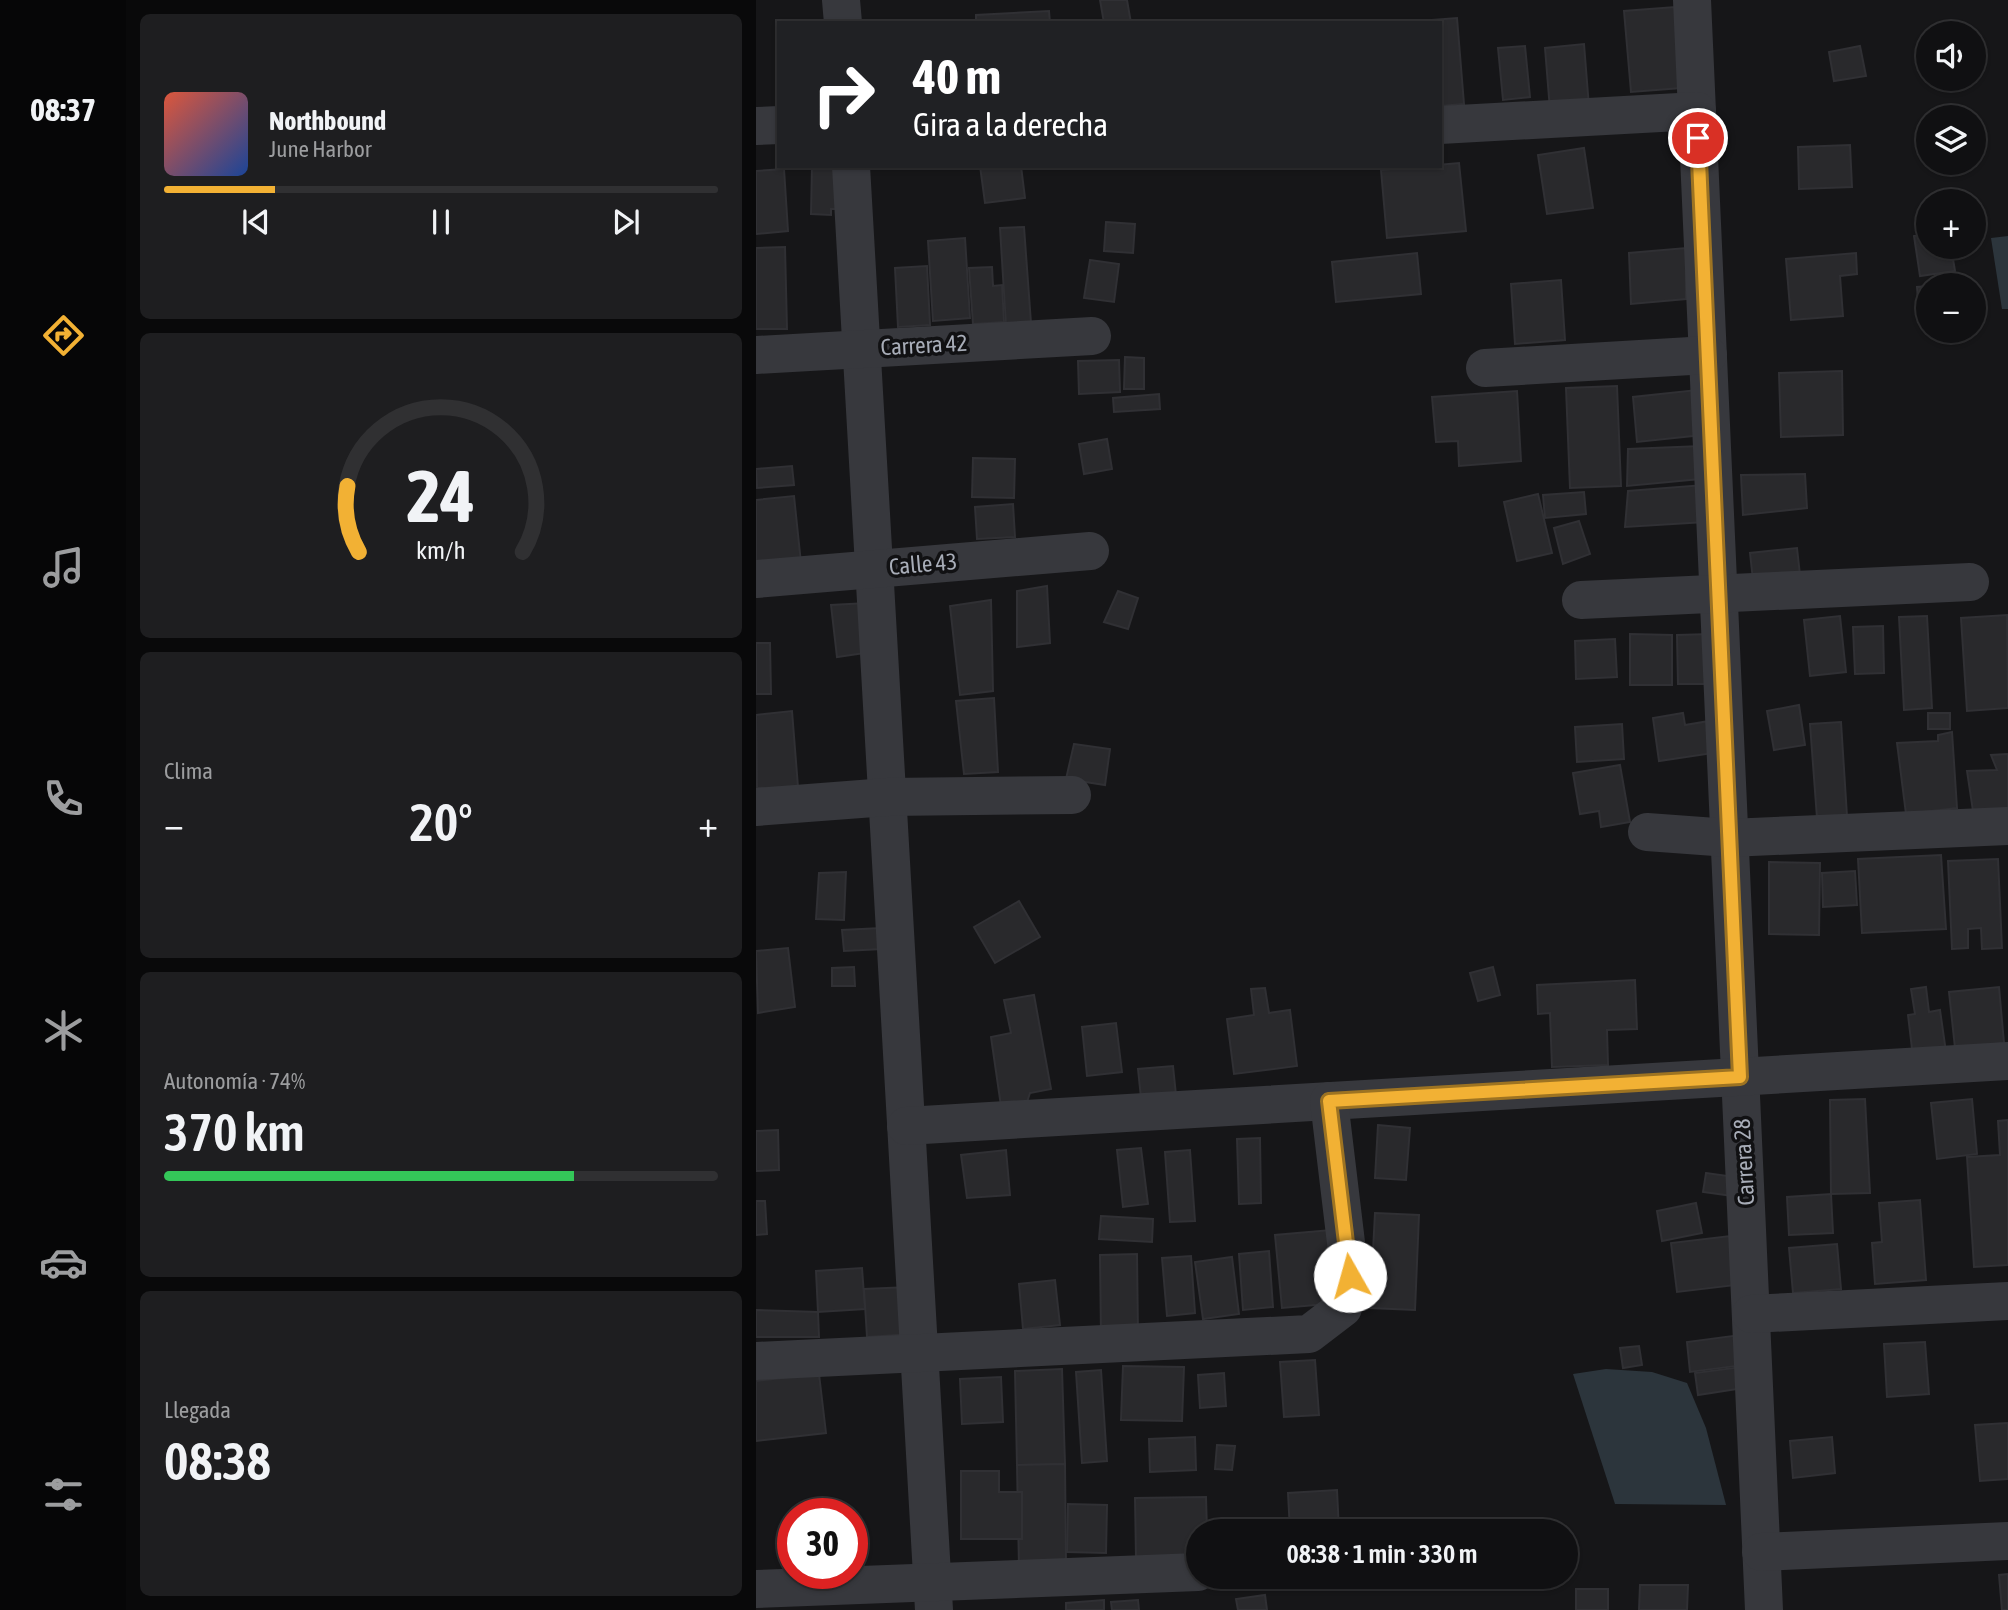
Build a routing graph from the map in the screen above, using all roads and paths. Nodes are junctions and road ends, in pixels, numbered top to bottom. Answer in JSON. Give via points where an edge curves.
{"nodes":[{"id":1,"x":841,"y":0,"type":"edge"},
{"id":2,"x":1692,"y":0,"type":"edge"},
{"id":3,"x":842,"y":21,"type":"edge"},
{"id":4,"x":1697,"y":111,"type":"junction"},
{"id":5,"x":777,"y":125,"type":"edge"},
{"id":6,"x":1442,"y":125,"type":"edge"},
{"id":7,"x":756,"y":126,"type":"edge"},
{"id":8,"x":851,"y":168,"type":"edge"},
{"id":9,"x":1092,"y":336,"type":"dead end"},
{"id":10,"x":861,"y":348,"type":"junction"},
{"id":11,"x":756,"y":355,"type":"edge"},
{"id":12,"x":1708,"y":355,"type":"junction"},
{"id":13,"x":1485,"y":368,"type":"dead end"},
{"id":14,"x":1090,"y":551,"type":"dead end"},
{"id":15,"x":874,"y":568,"type":"junction"},
{"id":16,"x":756,"y":579,"type":"edge"},
{"id":17,"x":1970,"y":582,"type":"dead end"},
{"id":18,"x":1718,"y":595,"type":"junction"},
{"id":19,"x":1581,"y":600,"type":"dead end"},
{"id":20,"x":1072,"y":795,"type":"dead end"},
{"id":21,"x":887,"y":797,"type":"junction"},
{"id":22,"x":756,"y":807,"type":"edge"},
{"id":23,"x":2008,"y":826,"type":"edge"},
{"id":24,"x":1647,"y":832,"type":"dead end"},
{"id":25,"x":1729,"y":838,"type":"junction"},
{"id":26,"x":2008,"y":1061,"type":"edge"},
{"id":27,"x":1740,"y":1077,"type":"junction"},
{"id":28,"x":1329,"y":1101,"type":"junction"},
{"id":29,"x":906,"y":1126,"type":"junction"},
{"id":30,"x":2008,"y":1301,"type":"edge"},
{"id":31,"x":1751,"y":1314,"type":"junction"},
{"id":32,"x":919,"y":1354,"type":"junction"},
{"id":33,"x":756,"y":1361,"type":"edge"},
{"id":34,"x":2008,"y":1541,"type":"edge"},
{"id":35,"x":1761,"y":1552,"type":"junction"},
{"id":36,"x":1186,"y":1573,"type":"edge"},
{"id":37,"x":756,"y":1589,"type":"edge"},
{"id":38,"x":933,"y":1597,"type":"edge"},
{"id":39,"x":1764,"y":1610,"type":"edge"}],
"edges":[{"from":1,"to":3,"type":"street"},
{"from":2,"to":4,"type":"street","name":"Carrera 28"},
{"from":4,"to":6,"type":"street"},
{"from":4,"to":12,"type":"street","name":"Carrera 28"},
{"from":5,"to":7,"type":"street"},
{"from":8,"to":10,"type":"street"},
{"from":9,"to":10,"type":"street","name":"Carrera 42"},
{"from":10,"to":11,"type":"street","name":"Carrera 42"},
{"from":10,"to":15,"type":"street"},
{"from":12,"to":13,"type":"street"},
{"from":12,"to":18,"type":"street","name":"Carrera 28"},
{"from":14,"to":15,"type":"street","name":"Calle 43"},
{"from":15,"to":16,"type":"street","name":"Calle 43"},
{"from":15,"to":21,"type":"street"},
{"from":17,"to":18,"type":"street"},
{"from":18,"to":19,"type":"street"},
{"from":18,"to":25,"type":"street","name":"Carrera 28"},
{"from":20,"to":21,"type":"street"},
{"from":21,"to":22,"type":"street"},
{"from":21,"to":29,"type":"street"},
{"from":23,"to":25,"type":"street"},
{"from":24,"to":25,"type":"street"},
{"from":25,"to":27,"type":"street","name":"Carrera 28"},
{"from":26,"to":27,"type":"street"},
{"from":27,"to":28,"type":"street"},
{"from":27,"to":31,"type":"street","name":"Carrera 28"},
{"from":28,"to":29,"type":"street"},
{"from":28,"to":32,"type":"street","via":[[1350,1276],[1343,1308],[1309,1334]]},
{"from":29,"to":32,"type":"street"},
{"from":30,"to":31,"type":"street"},
{"from":31,"to":35,"type":"street","name":"Carrera 28"},
{"from":32,"to":33,"type":"street"},
{"from":32,"to":38,"type":"street"},
{"from":34,"to":35,"type":"street"},
{"from":35,"to":39,"type":"street","name":"Carrera 28"},
{"from":36,"to":38,"type":"street"},
{"from":37,"to":38,"type":"street"}]}
